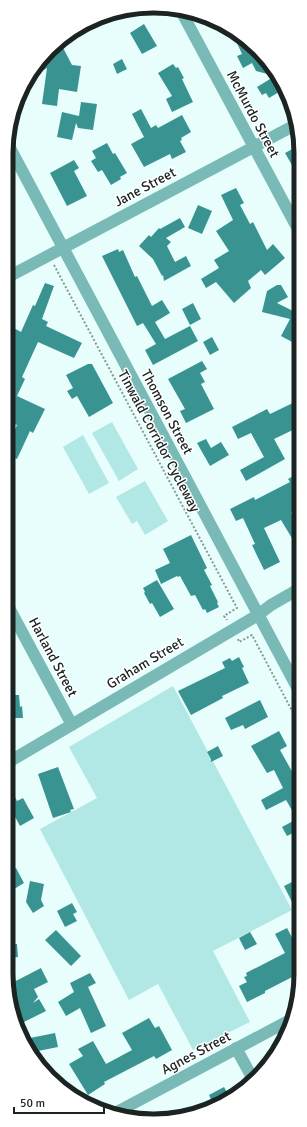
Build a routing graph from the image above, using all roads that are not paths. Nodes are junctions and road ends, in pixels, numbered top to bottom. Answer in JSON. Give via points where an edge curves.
{"nodes":[{"id":1,"x":184,"y":17,"type":"edge"},
{"id":2,"x":291,"y":127,"type":"edge"},
{"id":3,"x":254,"y":146,"type":"junction"},
{"id":4,"x":13,"y":154,"type":"edge"},
{"id":5,"x":294,"y":222,"type":"edge"},
{"id":6,"x":63,"y":249,"type":"junction"},
{"id":7,"x":13,"y":274,"type":"edge"},
{"id":8,"x":294,"y":592,"type":"edge"},
{"id":9,"x":13,"y":615,"type":"edge"},
{"id":10,"x":258,"y":615,"type":"junction"},
{"id":11,"x":294,"y":682,"type":"edge"},
{"id":12,"x":72,"y":725,"type":"junction"},
{"id":13,"x":13,"y":760,"type":"edge"},
{"id":14,"x":285,"y":1022,"type":"edge"},
{"id":15,"x":236,"y":1048,"type":"junction"},
{"id":16,"x":251,"y":1075,"type":"edge"},
{"id":17,"x":121,"y":1110,"type":"edge"}],
"edges":[{"from":1,"to":3,"type":"street","name":"McMurdo Street"},
{"from":2,"to":3,"type":"street","name":"Jane Street"},
{"from":3,"to":5,"type":"street","name":"McMurdo Street"},
{"from":3,"to":6,"type":"street","name":"Jane Street"},
{"from":4,"to":6,"type":"street","name":"Thomson Street"},
{"from":6,"to":7,"type":"street","name":"Jane Street"},
{"from":6,"to":10,"type":"street","name":"Thomson Street"},
{"from":8,"to":10,"type":"street","name":"Graham Street"},
{"from":9,"to":12,"type":"street","name":"Harland Street"},
{"from":10,"to":11,"type":"street","name":"Thomson Street"},
{"from":10,"to":12,"type":"street","name":"Graham Street"},
{"from":12,"to":13,"type":"street","name":"Graham Street"},
{"from":14,"to":15,"type":"street","name":"Agnes Street"},
{"from":15,"to":16,"type":"street"},
{"from":15,"to":17,"type":"street","name":"Agnes Street"}]}
